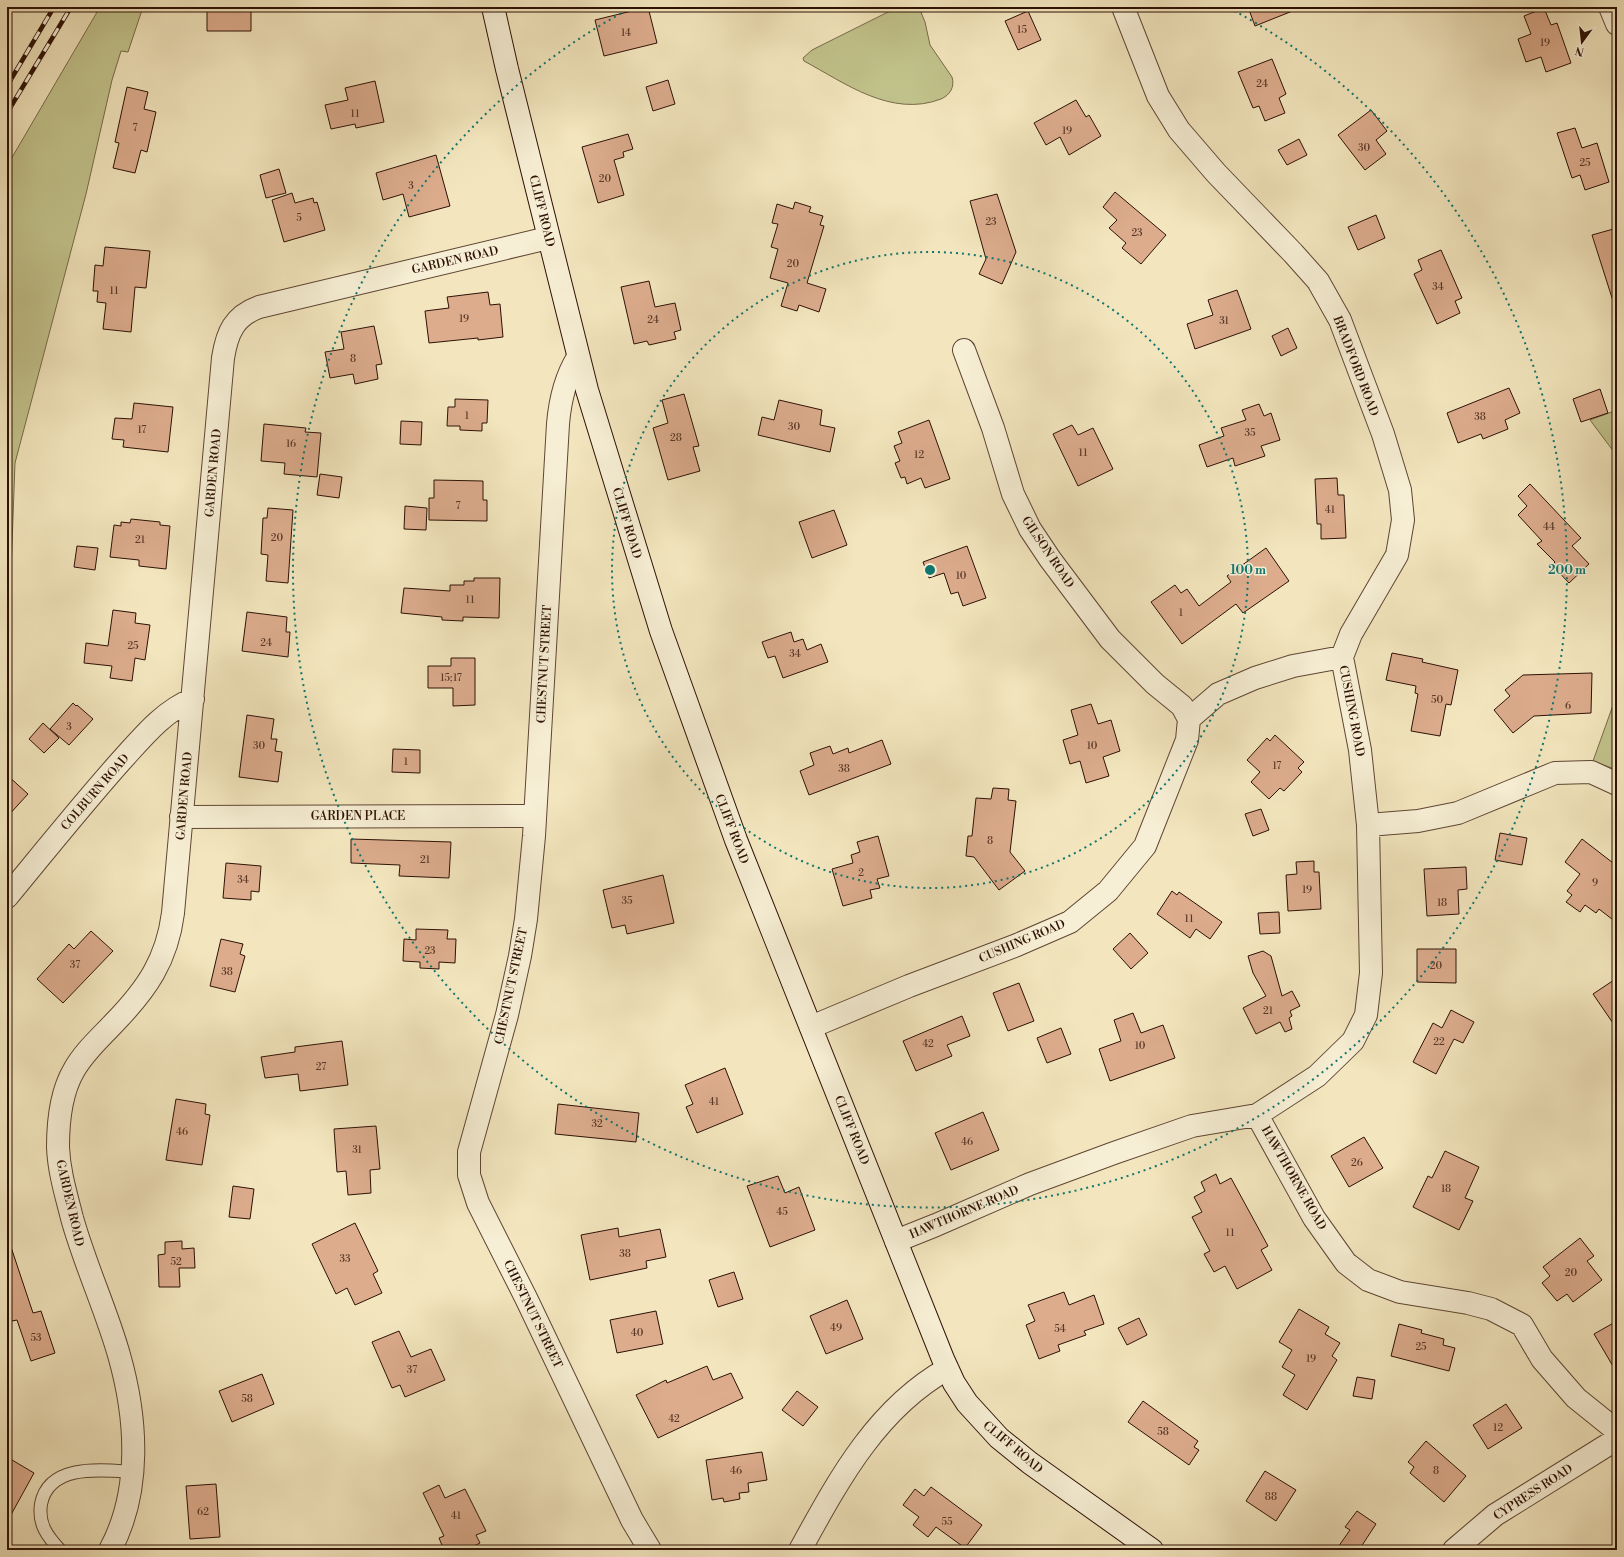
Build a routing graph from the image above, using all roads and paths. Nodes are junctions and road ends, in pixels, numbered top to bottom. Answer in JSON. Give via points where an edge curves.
{"nodes":[{"id":1,"x":492,"y":7,"type":"edge"},
{"id":2,"x":1123,"y":7,"type":"edge"},
{"id":3,"x":1610,"y":7,"type":"edge"},
{"id":4,"x":1617,"y":24,"type":"edge"},
{"id":5,"x":548,"y":238,"type":"junction"},
{"id":6,"x":964,"y":350,"type":"dead end"},
{"id":7,"x":578,"y":357,"type":"junction"},
{"id":8,"x":1342,"y":658,"type":"junction"},
{"id":9,"x":193,"y":699,"type":"junction"},
{"id":10,"x":1190,"y":719,"type":"junction"},
{"id":11,"x":1617,"y":784,"type":"edge"},
{"id":12,"x":535,"y":816,"type":"junction"},
{"id":13,"x":182,"y":817,"type":"junction"},
{"id":14,"x":1368,"y":826,"type":"junction"},
{"id":15,"x":7,"y":897,"type":"edge"},
{"id":16,"x":811,"y":1027,"type":"junction"},
{"id":17,"x":1258,"y":1114,"type":"junction"},
{"id":18,"x":896,"y":1241,"type":"junction"},
{"id":19,"x":947,"y":1369,"type":"junction"},
{"id":20,"x":1617,"y":1431,"type":"edge"},
{"id":21,"x":1617,"y":1439,"type":"edge"},
{"id":22,"x":133,"y":1472,"type":"junction"},
{"id":23,"x":60,"y":1550,"type":"edge"},
{"id":24,"x":110,"y":1550,"type":"edge"},
{"id":25,"x":650,"y":1550,"type":"edge"},
{"id":26,"x":800,"y":1550,"type":"edge"},
{"id":27,"x":1152,"y":1550,"type":"edge"},
{"id":28,"x":1454,"y":1550,"type":"edge"}],
"edges":[{"from":1,"to":5,"type":"street","name":"CLIFF ROAD"},
{"from":2,"to":8,"type":"street","name":"BRADFORD ROAD","via":[[1158,96],[1179,130],[1318,281],[1340,320],[1383,434],[1400,490],[1403,520],[1396,555],[1351,634]]},
{"from":3,"to":4,"type":"street"},
{"from":5,"to":7,"type":"street","name":"CLIFF ROAD"},
{"from":5,"to":9,"type":"street","name":"GARDEN ROAD","via":[[259,307],[245,313],[234,324],[223,358]]},
{"from":6,"to":10,"type":"street","name":"GILSON ROAD","via":[[993,428],[1013,494],[1030,529],[1050,560],[1110,639],[1155,684],[1182,706]]},
{"from":7,"to":12,"type":"street","name":"CHESTNUT STREET","via":[[564,386],[558,424]]},
{"from":7,"to":16,"type":"street","name":"CLIFF ROAD","via":[[603,446],[677,677],[736,840]]},
{"from":8,"to":10,"type":"street","name":"CUSHING ROAD","via":[[1293,666],[1255,678],[1218,694]]},
{"from":8,"to":14,"type":"street","name":"CUSHING ROAD","via":[[1360,750]]},
{"from":9,"to":13,"type":"street","name":"GARDEN ROAD"},
{"from":9,"to":15,"type":"street","name":"COLBURN ROAD","via":[[172,710],[153,726],[96,789]]},
{"from":10,"to":16,"type":"street","name":"CUSHING ROAD","via":[[1186,740],[1144,846],[1108,891],[1070,922]]},
{"from":11,"to":14,"type":"street","via":[[1591,772],[1555,773],[1458,813],[1418,821]]},
{"from":12,"to":13,"type":"street","name":"GARDEN PLACE"},
{"from":12,"to":25,"type":"street","name":"CHESTNUT STREET","via":[[520,956],[503,1028],[471,1139],[469,1175],[481,1209],[632,1520]]},
{"from":13,"to":22,"type":"street","name":"GARDEN ROAD","via":[[172,925],[161,961],[128,1009],[87,1051],[73,1071],[64,1094],[60,1119],[59,1153],[62,1181],[85,1262],[123,1372],[133,1435]]},
{"from":14,"to":17,"type":"street","name":"CUSHING ROAD","via":[[1372,973],[1366,1015],[1353,1041],[1317,1076]]},
{"from":16,"to":18,"type":"street","name":"CLIFF ROAD"},
{"from":17,"to":18,"type":"street","name":"HAWTHORNE ROAD","via":[[1192,1126],[1114,1153],[1030,1184]]},
{"from":17,"to":20,"type":"street","name":"HAWTHORNE ROAD","via":[[1314,1218],[1346,1263],[1368,1280],[1400,1292],[1491,1309],[1522,1324],[1542,1359],[1576,1398]]},
{"from":18,"to":19,"type":"street","name":"CLIFF ROAD"},
{"from":19,"to":26,"type":"street","via":[[923,1384],[902,1402],[868,1439],[839,1480]]},
{"from":19,"to":27,"type":"street","name":"CLIFF ROAD","via":[[966,1403],[1004,1442]]},
{"from":21,"to":28,"type":"street","name":"CYPRESS ROAD","via":[[1495,1515]]},
{"from":22,"to":23,"type":"lane","via":[[84,1471],[63,1477],[52,1484],[42,1500],[41,1520],[46,1534]]},
{"from":22,"to":24,"type":"street","name":"GARDEN ROAD","via":[[126,1513]]}]}
